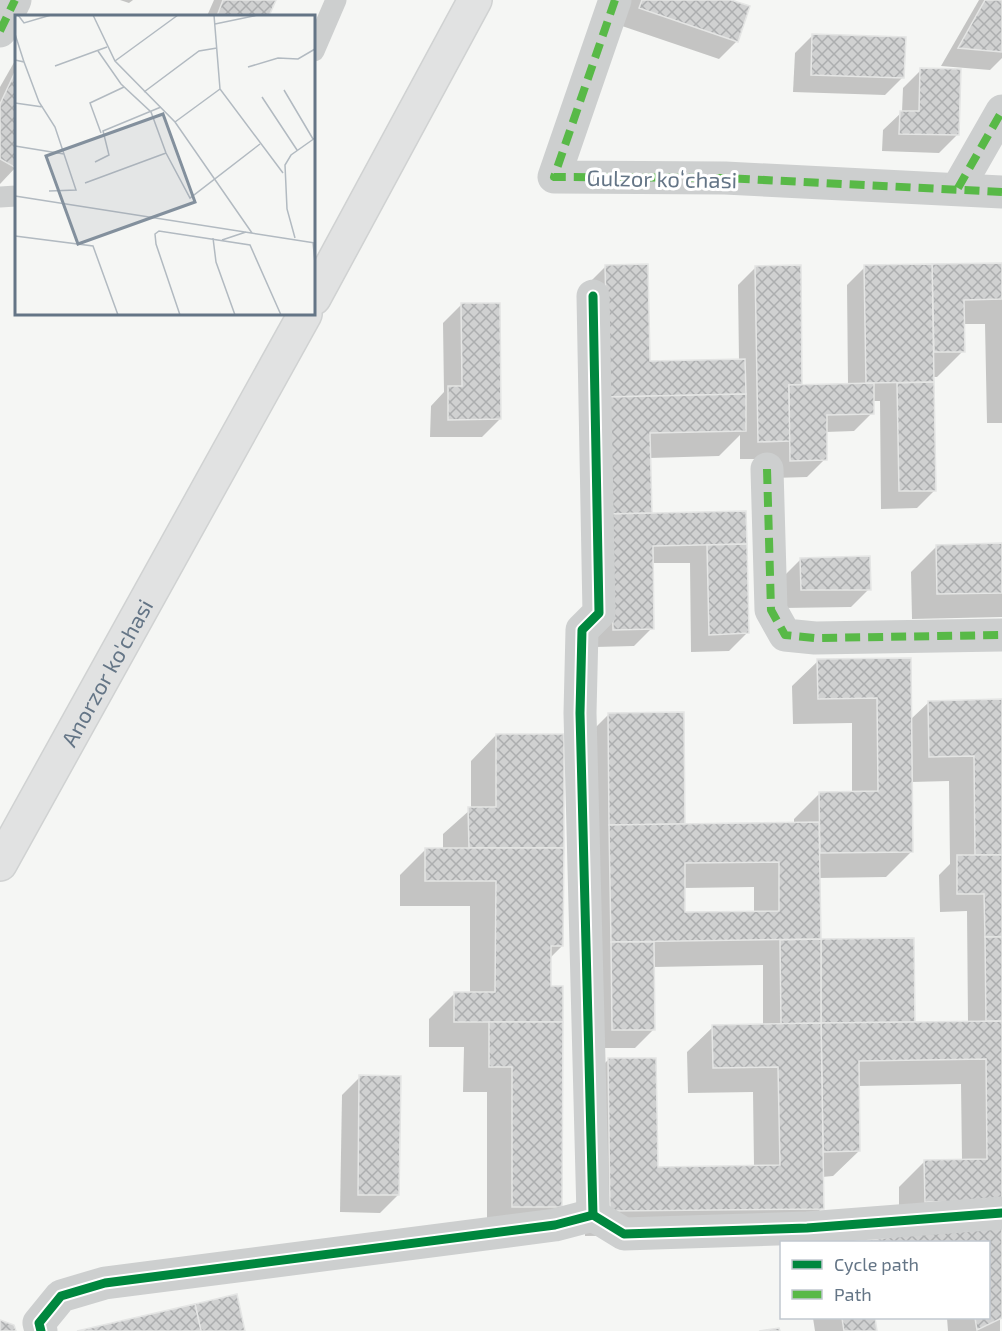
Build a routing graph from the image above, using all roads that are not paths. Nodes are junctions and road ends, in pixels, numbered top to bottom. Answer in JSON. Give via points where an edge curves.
{"nodes":[{"id":1,"x":15,"y":0,"type":"edge"},
{"id":2,"x":336,"y":0,"type":"edge"},
{"id":3,"x":475,"y":0,"type":"edge"},
{"id":4,"x":615,"y":0,"type":"edge"},
{"id":5,"x":0,"y":31,"type":"edge"},
{"id":6,"x":315,"y":49,"type":"edge"},
{"id":7,"x":1002,"y":111,"type":"edge"},
{"id":8,"x":958,"y":188,"type":"junction"},
{"id":9,"x":1002,"y":192,"type":"edge"},
{"id":10,"x":15,"y":196,"type":"edge"},
{"id":11,"x":0,"y":197,"type":"edge"},
{"id":12,"x":315,"y":296,"type":"edge"},
{"id":13,"x":593,"y":296,"type":"dead end"},
{"id":14,"x":304,"y":315,"type":"edge"},
{"id":15,"x":767,"y":469,"type":"dead end"},
{"id":16,"x":1002,"y":635,"type":"edge"},
{"id":17,"x":0,"y":864,"type":"edge"},
{"id":18,"x":1002,"y":1213,"type":"edge"},
{"id":19,"x":593,"y":1215,"type":"junction"},
{"id":20,"x":41,"y":1331,"type":"edge"}],
"edges":[{"from":1,"to":5,"type":"street"},
{"from":2,"to":6,"type":"lane"},
{"from":3,"to":12,"type":"main road"},
{"from":4,"to":8,"type":"street","name":"Gulzor koʻchasi","via":[[554,177],[725,178]]},
{"from":7,"to":8,"type":"street"},
{"from":8,"to":9,"type":"street","name":"Gulzor koʻchasi"},
{"from":10,"to":11,"type":"lane"},
{"from":13,"to":19,"type":"street","via":[[599,614],[582,630],[580,713]]},
{"from":14,"to":17,"type":"main road","name":"Anorzor ko'chasi"},
{"from":15,"to":16,"type":"street","via":[[771,610],[785,635]]},
{"from":18,"to":19,"type":"street","via":[[807,1228],[624,1234]]},
{"from":19,"to":20,"type":"street","via":[[555,1225],[105,1282],[61,1296],[39,1323]]}]}
